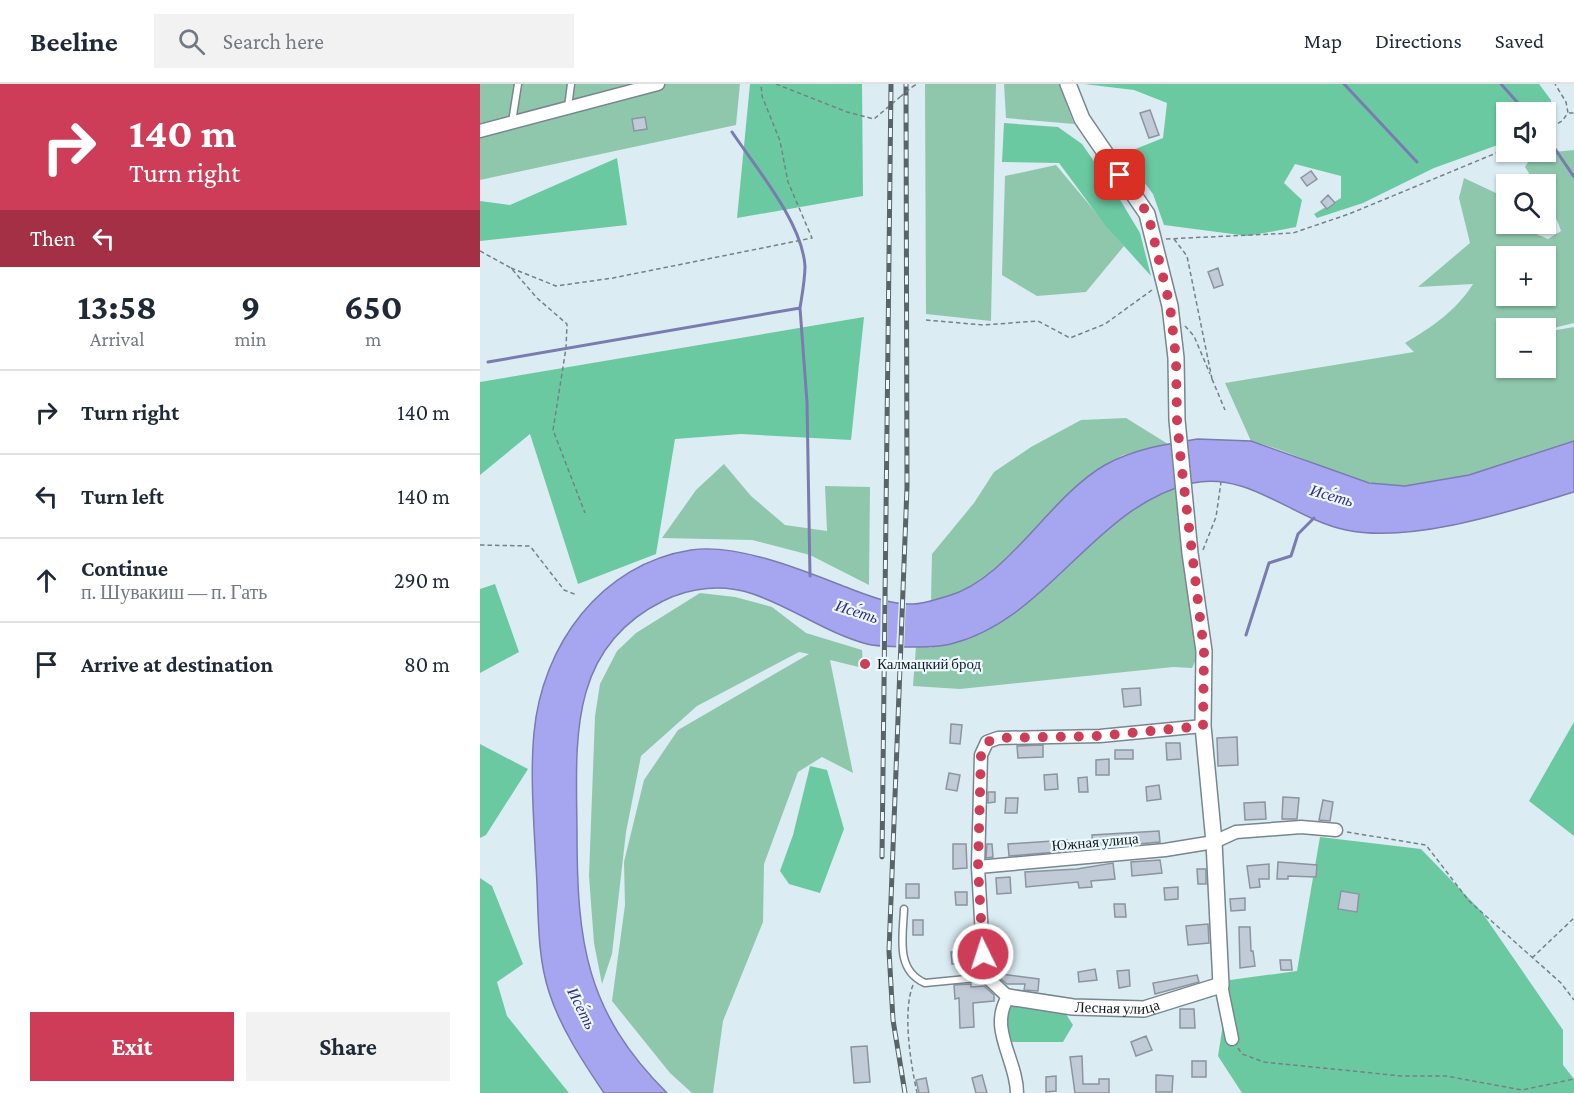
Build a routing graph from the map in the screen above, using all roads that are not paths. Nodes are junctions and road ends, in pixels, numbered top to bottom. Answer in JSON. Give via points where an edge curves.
{"nodes":[{"id":1,"x":518,"y":84,"type":"edge"},
{"id":2,"x":571,"y":84,"type":"edge"},
{"id":3,"x":658,"y":84,"type":"edge"},
{"id":4,"x":1068,"y":84,"type":"edge"},
{"id":5,"x":568,"y":108,"type":"junction"},
{"id":6,"x":512,"y":122,"type":"junction"},
{"id":7,"x":480,"y":131,"type":"edge"},
{"id":8,"x":1203,"y":726,"type":"junction"},
{"id":9,"x":1336,"y":830,"type":"road end"},
{"id":10,"x":1214,"y":842,"type":"junction"},
{"id":11,"x":978,"y":867,"type":"junction"},
{"id":12,"x":904,"y":909,"type":"dead end"},
{"id":13,"x":987,"y":977,"type":"junction"},
{"id":14,"x":1221,"y":985,"type":"junction"},
{"id":15,"x":1008,"y":997,"type":"junction"},
{"id":16,"x":1232,"y":1039,"type":"road end"},
{"id":17,"x":1017,"y":1093,"type":"edge"}],
"edges":[{"from":1,"to":6,"type":"lane"},
{"from":2,"to":5,"type":"lane"},
{"from":3,"to":5,"type":"street"},
{"from":4,"to":8,"type":"street","via":[[1082,119],[1148,214],[1170,306],[1185,504],[1204,651]]},
{"from":5,"to":6,"type":"street"},
{"from":6,"to":7,"type":"street"},
{"from":8,"to":10,"type":"street"},
{"from":8,"to":11,"type":"street","via":[[1100,736],[998,738],[987,742],[981,755]]},
{"from":9,"to":10,"type":"street","name":"Южная улица","via":[[1301,827],[1236,832]]},
{"from":10,"to":11,"type":"street","name":"Южная улица","via":[[1114,856]]},
{"from":10,"to":14,"type":"street"},
{"from":11,"to":13,"type":"street"},
{"from":12,"to":13,"type":"lane","via":[[903,961],[917,980],[925,983]]},
{"from":13,"to":15,"type":"street"},
{"from":14,"to":15,"type":"street","name":"Лесная улица","via":[[1144,1009],[1073,1007]]},
{"from":14,"to":16,"type":"street"},
{"from":15,"to":17,"type":"street","via":[[1003,1005],[1001,1037],[1017,1078]]}]}
